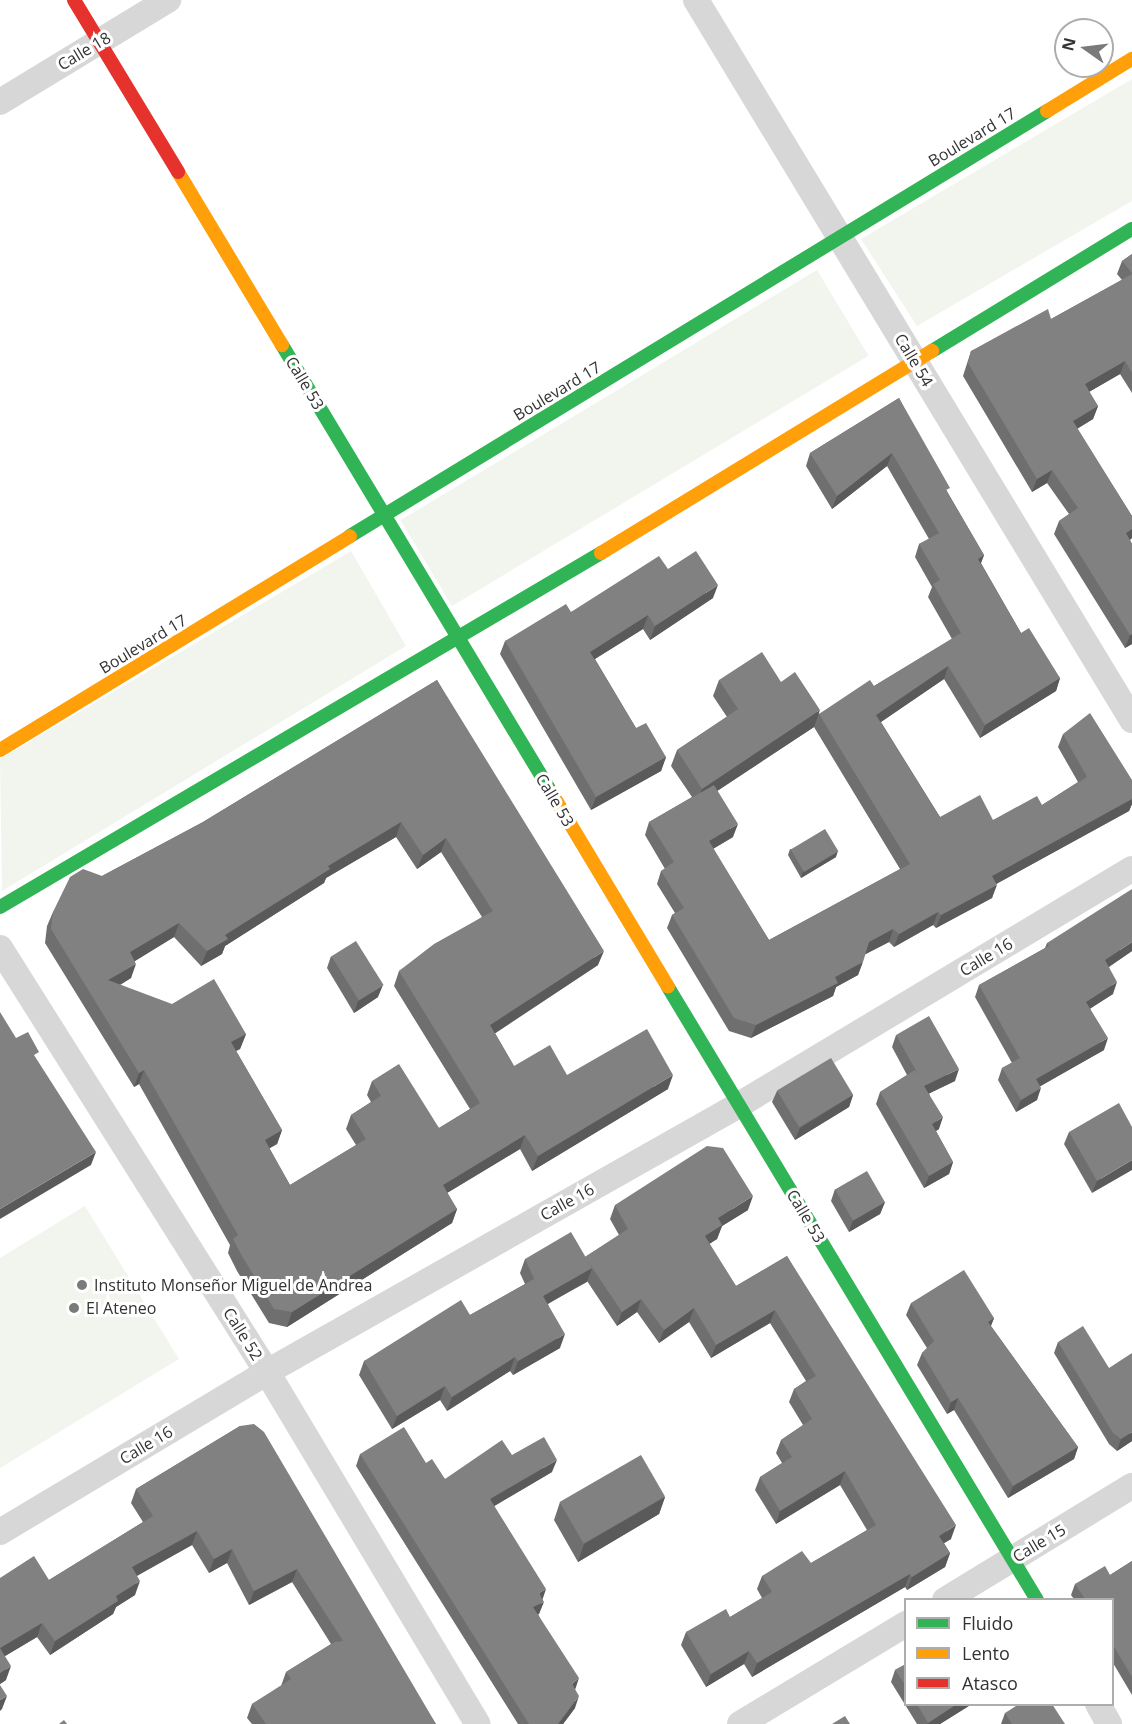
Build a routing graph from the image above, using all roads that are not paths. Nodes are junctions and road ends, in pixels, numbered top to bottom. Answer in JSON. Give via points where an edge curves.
{"nodes":[{"id":1,"x":74,"y":0,"type":"edge"},
{"id":2,"x":168,"y":0,"type":"edge"},
{"id":3,"x":696,"y":0,"type":"edge"},
{"id":4,"x":99,"y":42,"type":"junction"},
{"id":5,"x":1132,"y":59,"type":"edge"},
{"id":6,"x":0,"y":102,"type":"edge"},
{"id":7,"x":1132,"y":229,"type":"edge"},
{"id":8,"x":840,"y":237,"type":"junction"},
{"id":9,"x":915,"y":361,"type":"junction"},
{"id":10,"x":384,"y":516,"type":"junction"},
{"id":11,"x":459,"y":640,"type":"junction"},
{"id":12,"x":1132,"y":720,"type":"edge"},
{"id":13,"x":0,"y":750,"type":"edge"},
{"id":14,"x":1132,"y":869,"type":"edge"},
{"id":15,"x":0,"y":906,"type":"edge"},
{"id":16,"x":0,"y":948,"type":"edge"},
{"id":17,"x":739,"y":1105,"type":"junction"},
{"id":18,"x":267,"y":1372,"type":"junction"},
{"id":19,"x":1132,"y":1486,"type":"edge"},
{"id":20,"x":0,"y":1532,"type":"edge"},
{"id":21,"x":1013,"y":1559,"type":"junction"},
{"id":22,"x":947,"y":1598,"type":"edge"},
{"id":23,"x":1035,"y":1598,"type":"edge"},
{"id":24,"x":904,"y":1625,"type":"edge"},
{"id":25,"x":1099,"y":1706,"type":"edge"},
{"id":26,"x":478,"y":1724,"type":"edge"},
{"id":27,"x":740,"y":1724,"type":"edge"},
{"id":28,"x":1109,"y":1724,"type":"edge"}],
"edges":[{"from":1,"to":4,"type":"main road","name":"Calle 53"},
{"from":2,"to":4,"type":"street","name":"Calle 18"},
{"from":3,"to":8,"type":"street","name":"Calle 54"},
{"from":4,"to":6,"type":"street","name":"Calle 18"},
{"from":4,"to":10,"type":"main road","name":"Calle 53"},
{"from":5,"to":8,"type":"main road","name":"Boulevard 17"},
{"from":7,"to":9,"type":"main road"},
{"from":8,"to":9,"type":"street","name":"Calle 54"},
{"from":8,"to":10,"type":"main road","name":"Boulevard 17"},
{"from":9,"to":11,"type":"main road"},
{"from":9,"to":12,"type":"street","name":"Calle 54"},
{"from":10,"to":11,"type":"main road","name":"Calle 53"},
{"from":10,"to":13,"type":"main road","name":"Boulevard 17"},
{"from":11,"to":15,"type":"main road"},
{"from":11,"to":17,"type":"main road","name":"Calle 53"},
{"from":14,"to":17,"type":"street","name":"Calle 16"},
{"from":16,"to":18,"type":"street","name":"Calle 52"},
{"from":17,"to":18,"type":"street","name":"Calle 16"},
{"from":17,"to":21,"type":"main road","name":"Calle 53"},
{"from":18,"to":20,"type":"street","name":"Calle 16"},
{"from":18,"to":26,"type":"street","name":"Calle 52"},
{"from":19,"to":21,"type":"street","name":"Calle 15"},
{"from":21,"to":22,"type":"street","name":"Calle 15"},
{"from":21,"to":23,"type":"main road","name":"Calle 53"},
{"from":24,"to":27,"type":"street"},
{"from":25,"to":28,"type":"street"}]}
